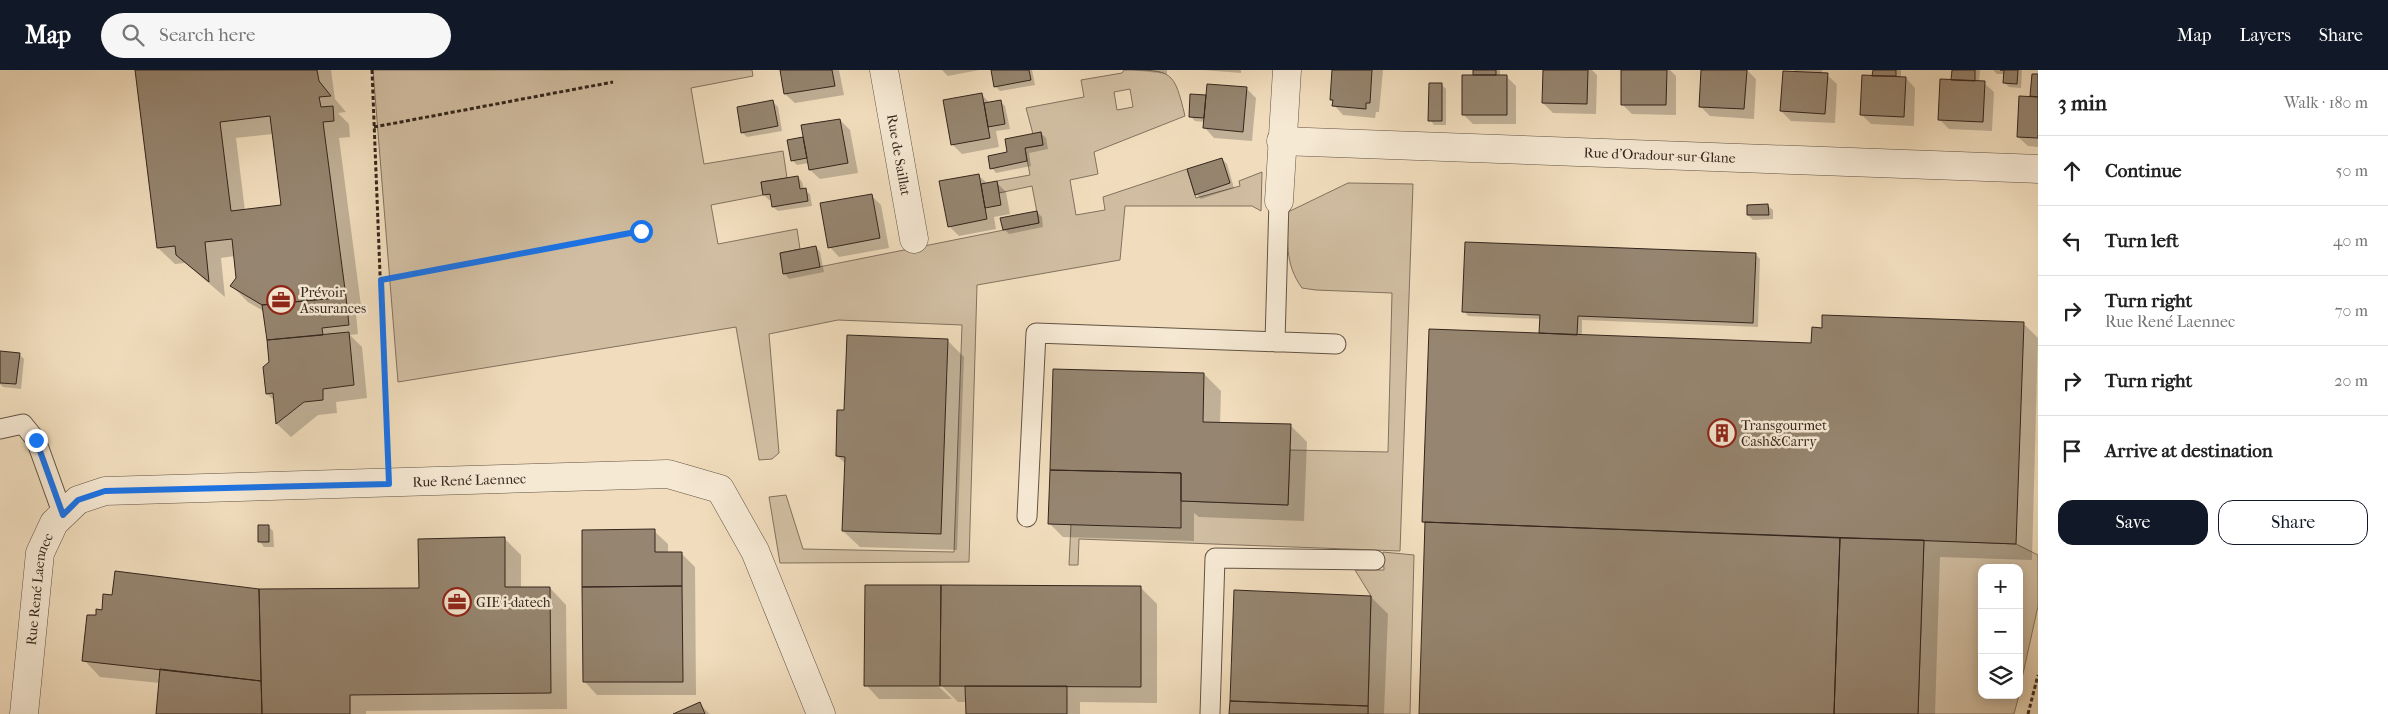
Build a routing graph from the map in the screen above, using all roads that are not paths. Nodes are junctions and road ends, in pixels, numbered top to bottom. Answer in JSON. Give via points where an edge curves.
{"nodes":[{"id":1,"x":884,"y":70,"type":"edge"},
{"id":2,"x":1287,"y":70,"type":"edge"},
{"id":3,"x":1281,"y":141,"type":"junction"},
{"id":4,"x":2038,"y":168,"type":"edge"},
{"id":5,"x":1279,"y":201,"type":"joint"},
{"id":6,"x":914,"y":239,"type":"dead end"},
{"id":7,"x":1275,"y":342,"type":"junction"},
{"id":8,"x":1336,"y":344,"type":"dead end"},
{"id":9,"x":0,"y":429,"type":"edge"},
{"id":10,"x":63,"y":515,"type":"junction"},
{"id":11,"x":1026,"y":516,"type":"dead end"},
{"id":12,"x":1375,"y":560,"type":"dead end"},
{"id":13,"x":24,"y":714,"type":"edge"},
{"id":14,"x":821,"y":714,"type":"edge"},
{"id":15,"x":1210,"y":714,"type":"edge"}],
"edges":[{"from":1,"to":6,"type":"street","name":"Rue de Saillat"},
{"from":2,"to":3,"type":"street"},
{"from":3,"to":4,"type":"street","name":"Rue d'Oradour-sur-Glane"},
{"from":3,"to":5,"type":"street"},
{"from":5,"to":7,"type":"lane"},
{"from":7,"to":8,"type":"lane"},
{"from":7,"to":11,"type":"lane","via":[[1036,333]]},
{"from":9,"to":10,"type":"lane","via":[[23,424],[36,440]]},
{"from":10,"to":13,"type":"street","name":"Rue René Laennec","via":[[54,524],[40,553]]},
{"from":10,"to":14,"type":"street","name":"Rue René Laennec","via":[[78,500],[105,491],[668,474],[720,489],[755,551]]},
{"from":12,"to":15,"type":"lane","via":[[1215,558]]}]}
